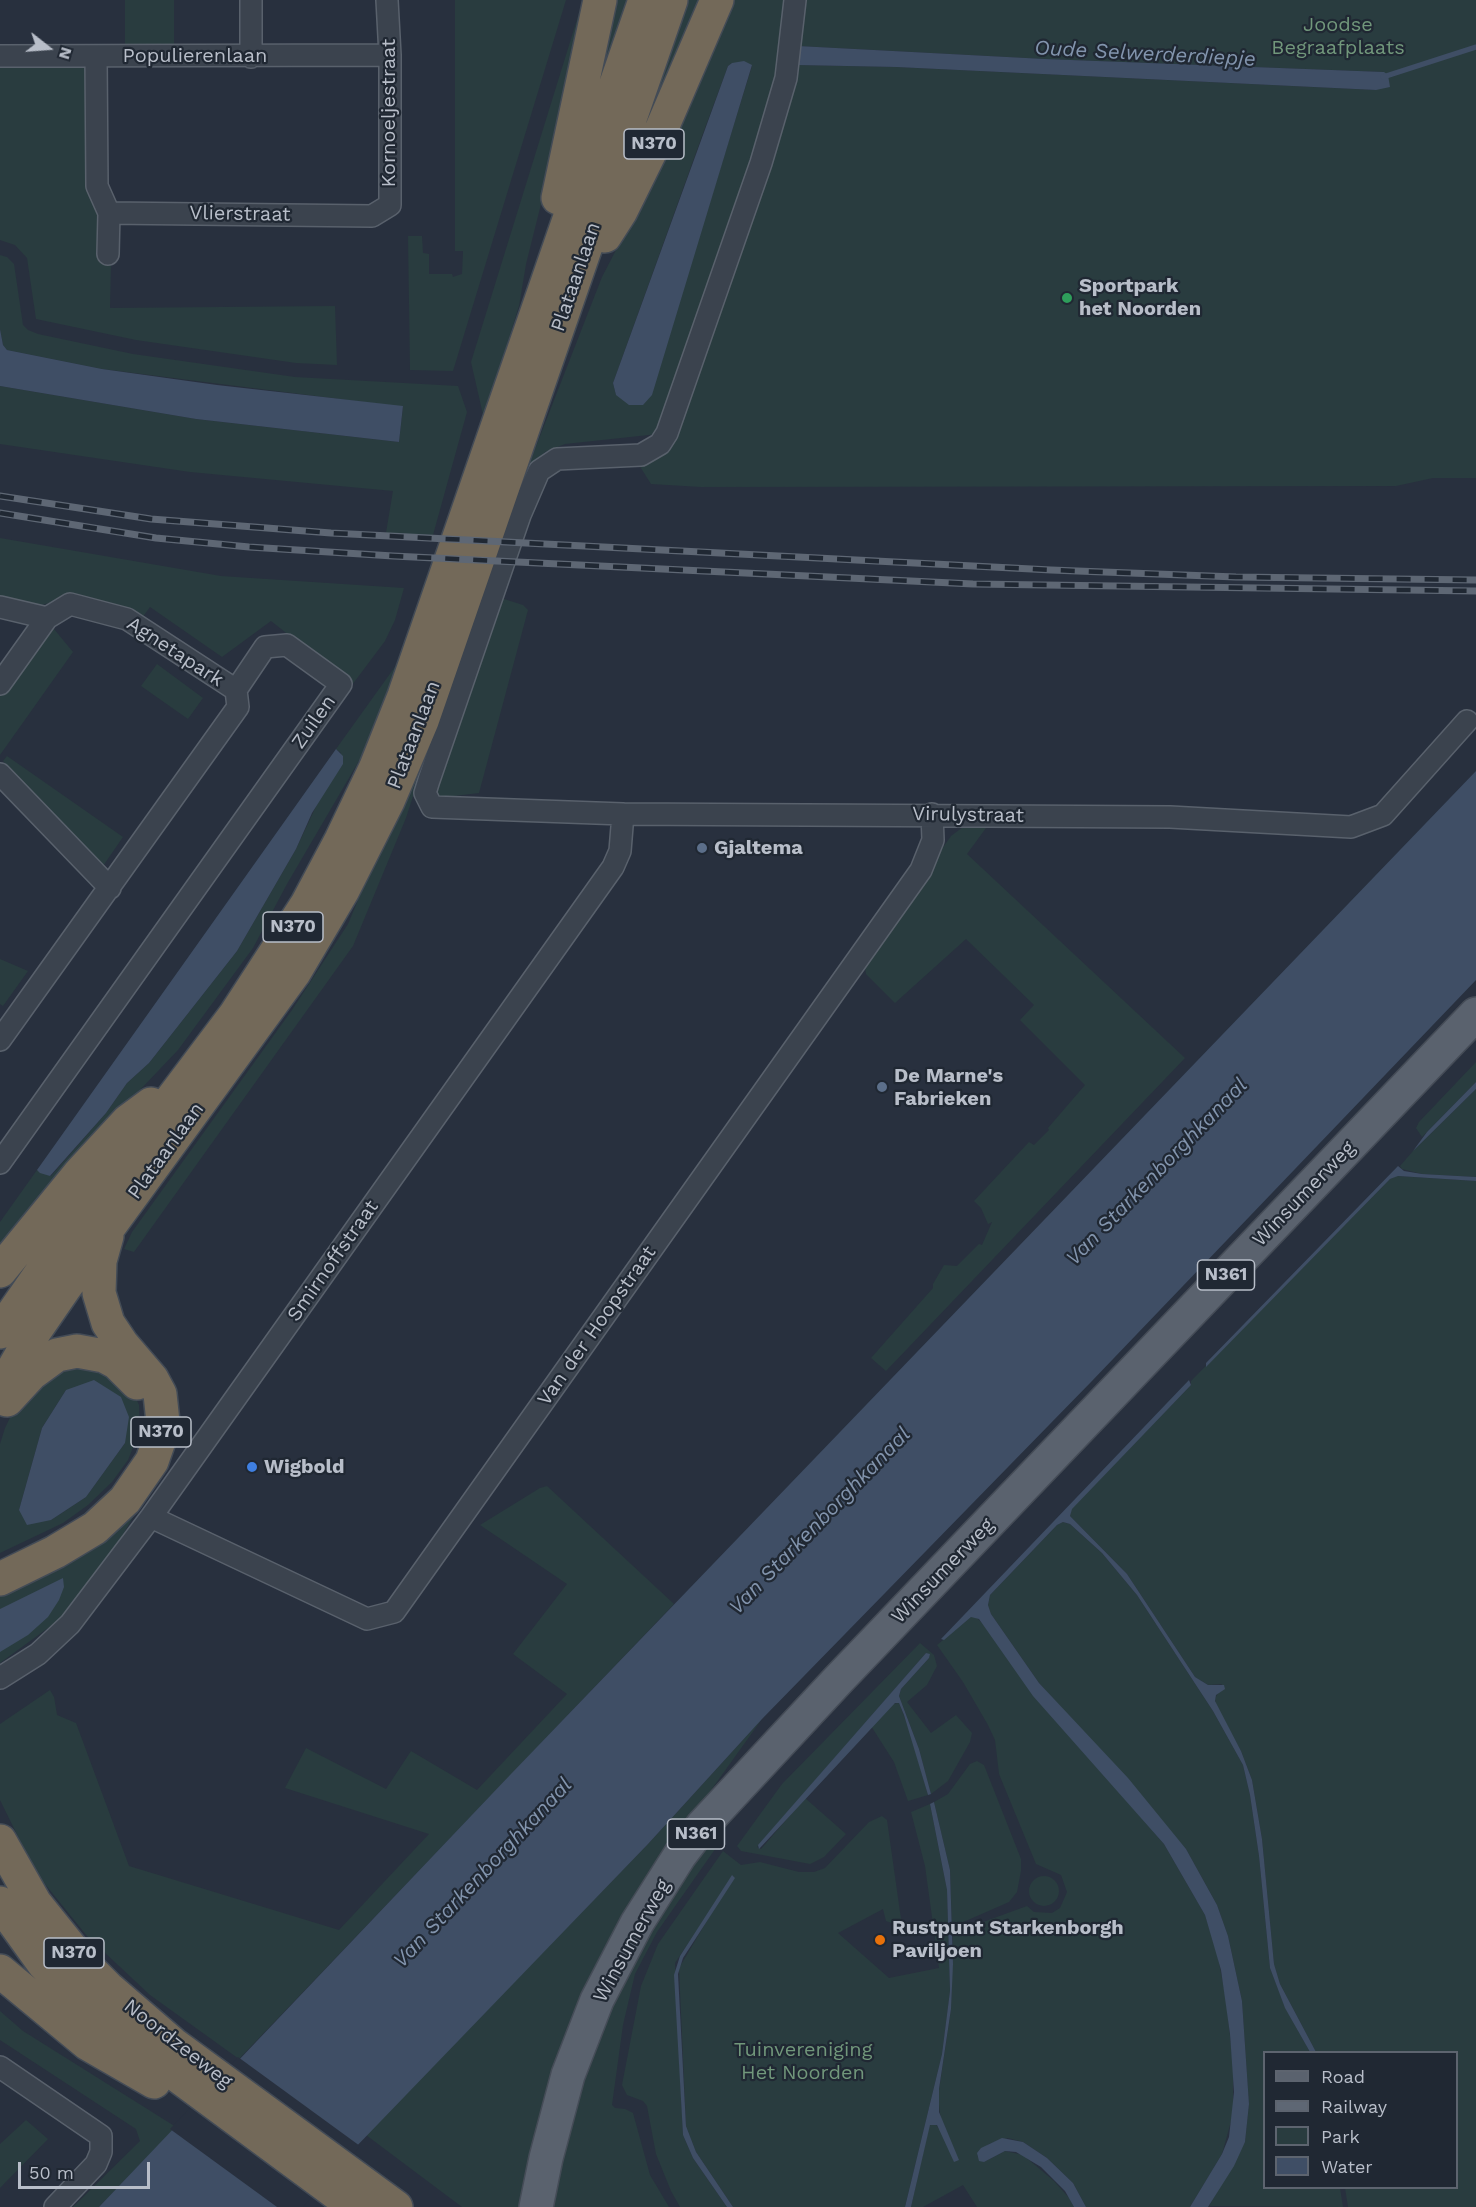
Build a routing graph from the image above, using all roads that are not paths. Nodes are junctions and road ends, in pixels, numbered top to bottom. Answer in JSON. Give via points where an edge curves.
{"nodes":[{"id":1,"x":251,"y":0,"type":"edge"},
{"id":2,"x":387,"y":0,"type":"edge"},
{"id":3,"x":600,"y":0,"type":"edge"},
{"id":4,"x":645,"y":0,"type":"edge"},
{"id":5,"x":671,"y":0,"type":"edge"},
{"id":6,"x":717,"y":0,"type":"edge"},
{"id":7,"x":795,"y":0,"type":"edge"},
{"id":8,"x":390,"y":55,"type":"junction"},
{"id":9,"x":0,"y":57,"type":"edge"},
{"id":10,"x":96,"y":57,"type":"junction"},
{"id":11,"x":250,"y":57,"type":"junction"},
{"id":12,"x":109,"y":213,"type":"junction"},
{"id":13,"x":372,"y":216,"type":"joint"},
{"id":14,"x":108,"y":254,"type":"dead end"},
{"id":15,"x":564,"y":273,"type":"junction"},
{"id":16,"x":0,"y":607,"type":"edge"},
{"id":17,"x":47,"y":618,"type":"junction"},
{"id":18,"x":0,"y":684,"type":"edge"},
{"id":19,"x":236,"y":690,"type":"junction"},
{"id":20,"x":1467,"y":721,"type":"dead end"},
{"id":21,"x":0,"y":774,"type":"edge"},
{"id":22,"x":427,"y":801,"type":"joint"},
{"id":23,"x":622,"y":814,"type":"junction"},
{"id":24,"x":932,"y":814,"type":"junction"},
{"id":25,"x":110,"y":888,"type":"junction"},
{"id":26,"x":1476,"y":1014,"type":"edge"},
{"id":27,"x":4,"y":1027,"type":"edge"},
{"id":28,"x":191,"y":1074,"type":"junction"},
{"id":29,"x":0,"y":1163,"type":"edge"},
{"id":30,"x":110,"y":1226,"type":"junction"},
{"id":31,"x":0,"y":1271,"type":"edge"},
{"id":32,"x":0,"y":1332,"type":"edge"},
{"id":33,"x":0,"y":1392,"type":"edge"},
{"id":34,"x":0,"y":1408,"type":"edge"},
{"id":35,"x":151,"y":1516,"type":"junction"},
{"id":36,"x":0,"y":1560,"type":"edge"},
{"id":37,"x":0,"y":1579,"type":"edge"},
{"id":38,"x":0,"y":1678,"type":"edge"},
{"id":39,"x":0,"y":1841,"type":"edge"},
{"id":40,"x":0,"y":1903,"type":"edge"},
{"id":41,"x":0,"y":1971,"type":"edge"},
{"id":42,"x":157,"y":2061,"type":"junction"},
{"id":43,"x":0,"y":2067,"type":"edge"},
{"id":44,"x":391,"y":2204,"type":"edge"},
{"id":45,"x":55,"y":2207,"type":"edge"},
{"id":46,"x":355,"y":2207,"type":"edge"},
{"id":47,"x":536,"y":2207,"type":"edge"}],
"edges":[{"from":1,"to":11,"type":"street"},
{"from":2,"to":8,"type":"street","name":"Kornoeljestraat"},
{"from":3,"to":15,"type":"highway","number":"N370","via":[[551,230]]},
{"from":4,"to":15,"type":"highway","name":"Plataanlaan","number":"N370"},
{"from":5,"to":15,"type":"highway","name":"Plataanlaan","number":"N370"},
{"from":6,"to":15,"type":"highway","number":"N370","via":[[621,211]]},
{"from":7,"to":22,"type":"street","name":"Plataanlaan","via":[[786,78],[761,163],[667,433],[660,444],[641,455],[557,459],[539,471],[520,515],[429,780]]},
{"from":8,"to":11,"type":"street","name":"Populierenlaan"},
{"from":8,"to":13,"type":"street","name":"Kornoeljestraat","via":[[390,205]]},
{"from":9,"to":10,"type":"street","name":"Populierenlaan"},
{"from":10,"to":11,"type":"street","name":"Populierenlaan"},
{"from":10,"to":12,"type":"street","via":[[97,186]]},
{"from":12,"to":13,"type":"street","name":"Vlierstraat"},
{"from":12,"to":14,"type":"street"},
{"from":15,"to":28,"type":"highway","name":"Plataanlaan","number":"N370","via":[[375,769],[302,914],[267,970]]},
{"from":15,"to":30,"type":"highway","name":"Plataanlaan","number":"N370","via":[[422,721],[368,843],[319,932],[274,1002]]},
{"from":16,"to":17,"type":"street"},
{"from":17,"to":18,"type":"street"},
{"from":17,"to":19,"type":"street","name":"Agnetapark","via":[[70,604],[116,615]]},
{"from":19,"to":25,"type":"street","name":"Zuilen","via":[[238,706]]},
{"from":19,"to":29,"type":"street","name":"Zuilen","via":[[265,647],[287,645],[341,684]]},
{"from":20,"to":24,"type":"street","name":"Virulystraat","via":[[1383,815],[1351,827],[1170,817]]},
{"from":21,"to":25,"type":"street"},
{"from":22,"to":23,"type":"street","name":"Virulystraat","via":[[439,808]]},
{"from":23,"to":24,"type":"street","name":"Virulystraat"},
{"from":23,"to":35,"type":"street","name":"Smirnoffstraat","via":[[620,851],[612,867]]},
{"from":24,"to":35,"type":"street","name":"Van der Hoopstraat","via":[[933,840],[921,870],[394,1612],[367,1618]]},
{"from":25,"to":27,"type":"street","name":"Zuilen"},
{"from":26,"to":47,"type":"main road","name":"Winsumerweg","number":"N361","via":[[703,1825],[637,1923],[597,2000],[568,2075]]},
{"from":28,"to":31,"type":"highway","number":"N370","via":[[129,1121],[80,1173]]},
{"from":28,"to":32,"type":"highway","name":"Plataanlaan","number":"N370"},
{"from":30,"to":33,"type":"highway","name":"Plataanlaan","number":"N370","via":[[35,1331]]},
{"from":30,"to":37,"type":"highway","number":"N370","via":[[100,1261],[99,1293],[108,1323],[160,1394],[163,1422],[152,1461],[125,1500],[94,1527]]},
{"from":34,"to":36,"type":"highway","number":"N370","via":[[31,1374],[57,1355],[77,1351],[104,1356],[128,1372],[142,1394],[148,1420],[142,1448],[103,1501],[73,1526]]},
{"from":35,"to":38,"type":"street","name":"Smirnoffstraat","via":[[70,1624],[38,1653]]},
{"from":39,"to":42,"type":"highway","name":"Noordzeeweg","number":"N370","via":[[35,1903],[108,1988]]},
{"from":40,"to":42,"type":"highway","name":"Noordzeeweg","number":"N370","via":[[65,1987]]},
{"from":41,"to":42,"type":"highway","number":"N370","via":[[88,2044]]},
{"from":42,"to":44,"type":"highway","name":"Noordzeeweg","number":"N370"},
{"from":42,"to":46,"type":"highway","name":"Noordzeeweg","number":"N370"},
{"from":43,"to":45,"type":"street","via":[[101,2136],[96,2164]]}]}
